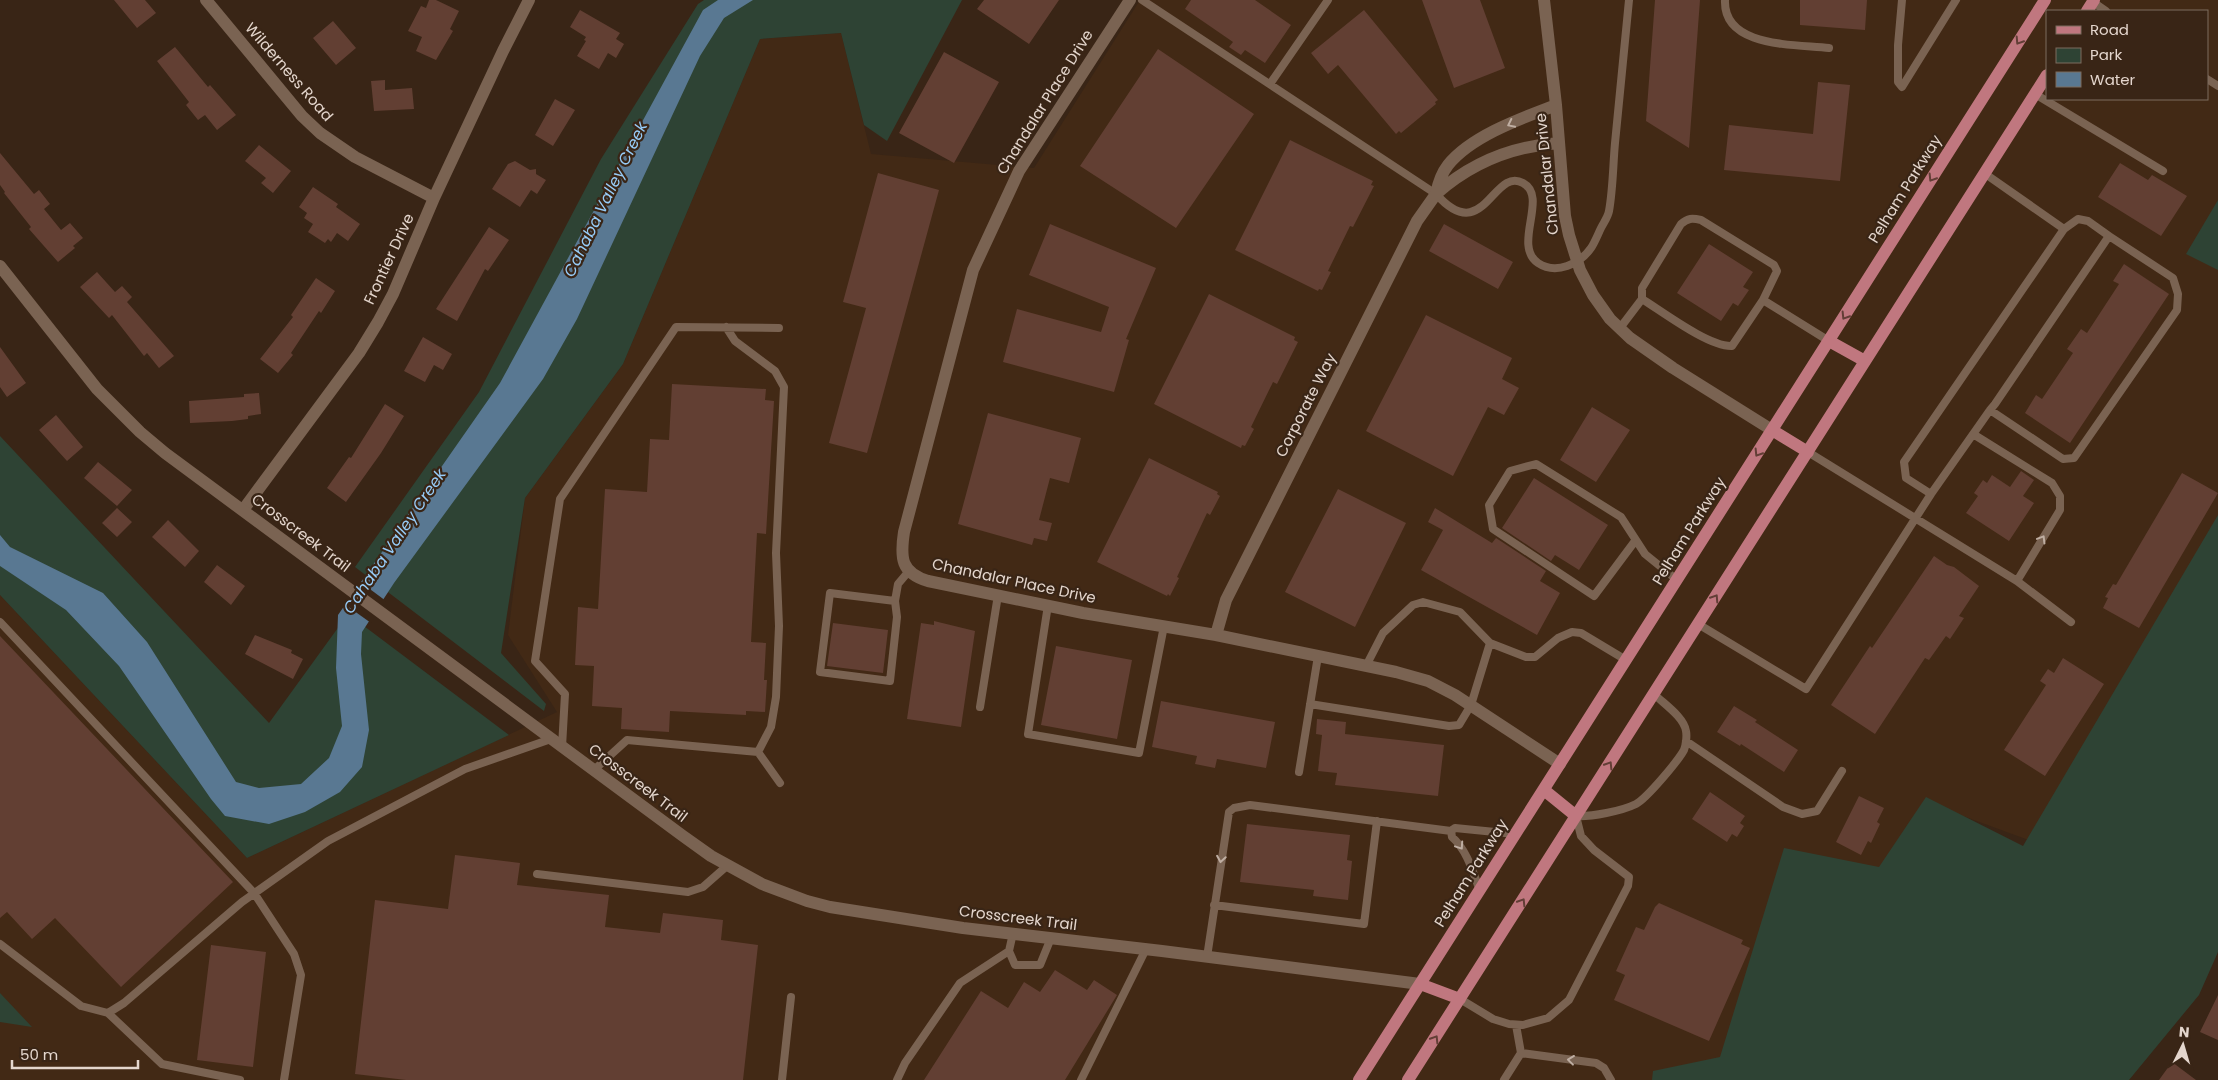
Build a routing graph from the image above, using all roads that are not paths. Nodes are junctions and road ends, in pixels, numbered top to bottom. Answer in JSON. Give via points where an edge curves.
{"nodes":[{"id":1,"x":206,"y":0,"type":"edge"},
{"id":2,"x":529,"y":0,"type":"edge"},
{"id":3,"x":1130,"y":0,"type":"edge"},
{"id":4,"x":1142,"y":0,"type":"edge"},
{"id":5,"x":1328,"y":0,"type":"edge"},
{"id":6,"x":1544,"y":0,"type":"edge"},
{"id":7,"x":1629,"y":0,"type":"edge"},
{"id":8,"x":1724,"y":0,"type":"edge"},
{"id":9,"x":1902,"y":0,"type":"edge"},
{"id":10,"x":1956,"y":0,"type":"edge"},
{"id":11,"x":2043,"y":1,"type":"edge"},
{"id":12,"x":2091,"y":3,"type":"edge"},
{"id":13,"x":2104,"y":10,"type":"edge"},
{"id":14,"x":1828,"y":48,"type":"dead end"},
{"id":15,"x":2046,"y":77,"type":"edge"},
{"id":16,"x":1270,"y":84,"type":"junction"},
{"id":17,"x":2035,"y":94,"type":"junction"},
{"id":18,"x":1556,"y":105,"type":"junction"},
{"id":19,"x":1559,"y":143,"type":"junction"},
{"id":20,"x":2162,"y":171,"type":"dead end"},
{"id":21,"x":1984,"y":173,"type":"junction"},
{"id":22,"x":1436,"y":194,"type":"junction"},
{"id":23,"x":434,"y":198,"type":"junction"},
{"id":24,"x":2064,"y":229,"type":"junction"},
{"id":25,"x":2109,"y":236,"type":"junction"},
{"id":26,"x":1577,"y":262,"type":"junction"},
{"id":27,"x":0,"y":266,"type":"edge"},
{"id":28,"x":1642,"y":298,"type":"junction"},
{"id":29,"x":1763,"y":300,"type":"junction"},
{"id":30,"x":726,"y":327,"type":"junction"},
{"id":31,"x":780,"y":328,"type":"dead end"},
{"id":32,"x":1620,"y":328,"type":"junction"},
{"id":33,"x":1828,"y":341,"type":"junction"},
{"id":34,"x":1865,"y":361,"type":"junction"},
{"id":35,"x":1990,"y":410,"type":"junction"},
{"id":36,"x":1772,"y":430,"type":"junction"},
{"id":37,"x":1973,"y":434,"type":"junction"},
{"id":38,"x":1808,"y":452,"type":"junction"},
{"id":39,"x":1931,"y":494,"type":"junction"},
{"id":40,"x":243,"y":510,"type":"junction"},
{"id":41,"x":1915,"y":518,"type":"junction"},
{"id":42,"x":1635,"y":541,"type":"junction"},
{"id":43,"x":909,"y":571,"type":"junction"},
{"id":44,"x":1677,"y":580,"type":"junction"},
{"id":45,"x":2017,"y":581,"type":"junction"},
{"id":46,"x":998,"y":595,"type":"junction"},
{"id":47,"x":895,"y":601,"type":"junction"},
{"id":48,"x":1048,"y":605,"type":"junction"},
{"id":49,"x":0,"y":622,"type":"edge"},
{"id":50,"x":2070,"y":622,"type":"dead end"},
{"id":51,"x":1698,"y":624,"type":"junction"},
{"id":52,"x":1164,"y":626,"type":"junction"},
{"id":53,"x":1216,"y":635,"type":"junction"},
{"id":54,"x":1490,"y":643,"type":"junction"},
{"id":55,"x":1318,"y":656,"type":"junction"},
{"id":56,"x":1626,"y":660,"type":"junction"},
{"id":57,"x":1366,"y":666,"type":"junction"},
{"id":58,"x":1654,"y":694,"type":"junction"},
{"id":59,"x":1310,"y":704,"type":"junction"},
{"id":60,"x":1471,"y":705,"type":"junction"},
{"id":61,"x":980,"y":707,"type":"dead end"},
{"id":62,"x":552,"y":739,"type":"junction"},
{"id":63,"x":1686,"y":741,"type":"junction"},
{"id":64,"x":562,"y":747,"type":"junction"},
{"id":65,"x":758,"y":752,"type":"junction"},
{"id":66,"x":1560,"y":764,"type":"junction"},
{"id":67,"x":594,"y":770,"type":"junction"},
{"id":68,"x":1842,"y":771,"type":"dead end"},
{"id":69,"x":1299,"y":772,"type":"dead end"},
{"id":70,"x":780,"y":782,"type":"dead end"},
{"id":71,"x":1544,"y":790,"type":"junction"},
{"id":72,"x":1576,"y":816,"type":"junction"},
{"id":73,"x":1377,"y":821,"type":"junction"},
{"id":74,"x":1451,"y":831,"type":"junction"},
{"id":75,"x":1516,"y":834,"type":"junction"},
{"id":76,"x":728,"y":865,"type":"junction"},
{"id":77,"x":537,"y":874,"type":"dead end"},
{"id":78,"x":1480,"y":890,"type":"junction"},
{"id":79,"x":254,"y":893,"type":"junction"},
{"id":80,"x":1214,"y":905,"type":"junction"},
{"id":81,"x":1013,"y":934,"type":"junction"},
{"id":82,"x":1051,"y":938,"type":"junction"},
{"id":83,"x":0,"y":944,"type":"edge"},
{"id":84,"x":1146,"y":949,"type":"junction"},
{"id":85,"x":1009,"y":951,"type":"junction"},
{"id":86,"x":1207,"y":957,"type":"junction"},
{"id":87,"x":1420,"y":984,"type":"junction"},
{"id":88,"x":791,"y":997,"type":"dead end"},
{"id":89,"x":1460,"y":999,"type":"junction"},
{"id":90,"x":108,"y":1013,"type":"junction"},
{"id":91,"x":1516,"y":1025,"type":"junction"},
{"id":92,"x":1521,"y":1053,"type":"junction"},
{"id":93,"x":240,"y":1080,"type":"edge"},
{"id":94,"x":284,"y":1080,"type":"edge"},
{"id":95,"x":782,"y":1080,"type":"edge"},
{"id":96,"x":898,"y":1080,"type":"edge"},
{"id":97,"x":1081,"y":1080,"type":"edge"},
{"id":98,"x":1359,"y":1080,"type":"edge"},
{"id":99,"x":1408,"y":1080,"type":"edge"},
{"id":100,"x":1504,"y":1080,"type":"edge"},
{"id":101,"x":1611,"y":1080,"type":"edge"}],
"edges":[{"from":1,"to":23,"type":"street","name":"Wilderness Road","via":[[302,116],[320,133],[355,157]]},
{"from":2,"to":23,"type":"street","name":"Frontier Drive"},
{"from":3,"to":43,"type":"street","name":"Chandalar Place Drive","via":[[1024,162],[974,270],[904,532],[902,556]]},
{"from":4,"to":16,"type":"lane"},
{"from":5,"to":16,"type":"lane"},
{"from":6,"to":18,"type":"street","name":"Chandalar Drive"},
{"from":7,"to":26,"type":"lane","via":[[1609,212],[1590,249]]},
{"from":8,"to":14,"type":"lane","via":[[1725,14],[1736,30],[1752,38]]},
{"from":9,"to":10,"type":"lane","via":[[1898,82],[1902,87]]},
{"from":11,"to":33,"type":"main road","name":"Pelham Parkway","one_way":true},
{"from":12,"to":13,"type":"lane"},
{"from":15,"to":17,"type":"main road"},
{"from":16,"to":22,"type":"lane"},
{"from":17,"to":20,"type":"lane"},
{"from":17,"to":21,"type":"main road"},
{"from":18,"to":19,"type":"street","name":"Chandalar Drive"},
{"from":18,"to":22,"type":"street","name":"Corporate Way","one_way":true,"via":[[1526,116],[1469,145],[1448,165]]},
{"from":19,"to":22,"type":"street","name":"Corporate Way","via":[[1518,148],[1489,159]]},
{"from":19,"to":26,"type":"street","name":"Chandalar Drive","via":[[1565,216]]},
{"from":21,"to":24,"type":"lane"},
{"from":21,"to":34,"type":"main road"},
{"from":22,"to":26,"type":"lane","via":[[1448,207],[1458,212],[1472,212],[1484,206],[1502,185],[1521,182],[1528,188],[1532,204],[1530,252],[1547,268],[1560,268]]},
{"from":22,"to":53,"type":"street","name":"Corporate Way","via":[[1417,221],[1226,600]]},
{"from":23,"to":40,"type":"street","name":"Frontier Drive","via":[[393,294],[368,338]]},
{"from":24,"to":25,"type":"lane","via":[[2078,219],[2088,221]]},
{"from":24,"to":39,"type":"lane","via":[[1904,462],[1906,478]]},
{"from":25,"to":35,"type":"lane"},
{"from":25,"to":35,"type":"lane","via":[[2173,278],[2178,294],[2177,310],[2074,458],[2063,459]]},
{"from":26,"to":32,"type":"street","name":"Chandalar Drive","via":[[1594,295]]},
{"from":27,"to":40,"type":"street","name":"Crosscreek Trail","via":[[114,407],[165,453]]},
{"from":28,"to":29,"type":"lane","via":[[1723,346],[1732,346]]},
{"from":28,"to":29,"type":"lane","via":[[1642,288],[1681,224],[1693,218],[1774,265],[1776,271]]},
{"from":28,"to":32,"type":"lane"},
{"from":29,"to":33,"type":"lane"},
{"from":30,"to":31,"type":"lane"},
{"from":30,"to":64,"type":"lane","via":[[676,327],[560,499],[535,661],[565,694]]},
{"from":30,"to":65,"type":"lane","via":[[735,341],[775,371],[784,387],[776,554],[779,626],[776,697],[771,727]]},
{"from":32,"to":36,"type":"street","name":"Chandalar Drive","via":[[1674,368]]},
{"from":33,"to":34,"type":"main road"},
{"from":33,"to":36,"type":"main road","name":"Pelham Parkway"},
{"from":34,"to":38,"type":"main road"},
{"from":35,"to":37,"type":"lane"},
{"from":36,"to":38,"type":"main road"},
{"from":36,"to":44,"type":"main road","name":"Pelham Parkway","one_way":true},
{"from":37,"to":39,"type":"lane"},
{"from":45,"to":37,"type":"lane","one_way":true,"via":[[2060,510],[2060,496],[2052,483]]},
{"from":38,"to":41,"type":"lane"},
{"from":51,"to":38,"type":"main road","one_way":true},
{"from":39,"to":41,"type":"lane"},
{"from":40,"to":62,"type":"street","name":"Crosscreek Trail"},
{"from":41,"to":45,"type":"lane"},
{"from":41,"to":51,"type":"lane","via":[[1806,689]]},
{"from":42,"to":42,"type":"lane","via":[[1621,518],[1536,464],[1510,471],[1488,505],[1493,529],[1594,596]]},
{"from":42,"to":44,"type":"lane","via":[[1644,554]]},
{"from":43,"to":46,"type":"street","name":"Chandalar Place Drive","via":[[928,581]]},
{"from":43,"to":47,"type":"lane","via":[[898,584]]},
{"from":44,"to":56,"type":"main road","name":"Pelham Parkway"},
{"from":45,"to":50,"type":"lane"},
{"from":46,"to":48,"type":"street","name":"Chandalar Place Drive"},
{"from":46,"to":61,"type":"lane"},
{"from":47,"to":47,"type":"lane","via":[[830,593],[820,672],[890,680],[897,617]]},
{"from":48,"to":52,"type":"street","name":"Chandalar Place Drive"},
{"from":48,"to":52,"type":"lane","via":[[1028,734],[1139,753]]},
{"from":49,"to":79,"type":"lane"},
{"from":51,"to":58,"type":"main road"},
{"from":52,"to":53,"type":"street","name":"Chandalar Place Drive"},
{"from":53,"to":55,"type":"street","name":"Chandalar Place Drive"},
{"from":54,"to":56,"type":"lane","via":[[1526,657],[1535,657],[1558,638],[1572,632],[1581,633]]},
{"from":54,"to":57,"type":"lane","via":[[1460,612],[1423,602],[1413,605],[1383,633]]},
{"from":54,"to":60,"type":"lane"},
{"from":55,"to":57,"type":"street","name":"Chandalar Place Drive"},
{"from":55,"to":59,"type":"lane"},
{"from":56,"to":66,"type":"main road","name":"Pelham Parkway"},
{"from":57,"to":60,"type":"street","name":"Chandalar Place Drive","via":[[1428,681]]},
{"from":58,"to":63,"type":"lane","via":[[1682,722]]},
{"from":72,"to":58,"type":"main road","one_way":true},
{"from":59,"to":60,"type":"lane","via":[[1449,726],[1459,725]]},
{"from":59,"to":69,"type":"lane"},
{"from":60,"to":66,"type":"street","name":"Chandalar Place Drive"},
{"from":62,"to":64,"type":"street","name":"Crosscreek Trail"},
{"from":62,"to":79,"type":"lane","via":[[465,769],[328,841]]},
{"from":63,"to":68,"type":"lane","via":[[1783,807],[1802,814],[1817,811]]},
{"from":63,"to":72,"type":"lane","via":[[1684,750],[1638,803],[1587,817]]},
{"from":64,"to":67,"type":"street","name":"Crosscreek Trail"},
{"from":65,"to":67,"type":"lane","via":[[627,740]]},
{"from":65,"to":70,"type":"lane"},
{"from":66,"to":71,"type":"main road","name":"Pelham Parkway"},
{"from":67,"to":76,"type":"street","name":"Crosscreek Trail"},
{"from":71,"to":72,"type":"main road"},
{"from":71,"to":75,"type":"main road","name":"Pelham Parkway"},
{"from":89,"to":72,"type":"main road","one_way":true},
{"from":72,"to":91,"type":"lane","via":[[1582,836],[1629,878],[1628,886],[1568,1000],[1548,1018]]},
{"from":73,"to":74,"type":"lane"},
{"from":73,"to":80,"type":"lane","one_way":true,"via":[[1250,804],[1234,808],[1229,812]]},
{"from":73,"to":80,"type":"lane","via":[[1364,924]]},
{"from":74,"to":75,"type":"lane","via":[[1455,828]]},
{"from":74,"to":78,"type":"lane","one_way":true},
{"from":75,"to":78,"type":"main road","name":"Pelham Parkway"},
{"from":76,"to":77,"type":"lane","via":[[703,887],[688,892]]},
{"from":76,"to":81,"type":"street","name":"Crosscreek Trail","via":[[762,884],[830,907]]},
{"from":78,"to":87,"type":"main road","name":"Pelham Parkway"},
{"from":79,"to":90,"type":"lane"},
{"from":79,"to":94,"type":"lane","via":[[294,954],[301,975]]},
{"from":80,"to":86,"type":"lane"},
{"from":81,"to":82,"type":"street","name":"Crosscreek Trail"},
{"from":81,"to":85,"type":"lane"},
{"from":82,"to":84,"type":"street","name":"Crosscreek Trail"},
{"from":82,"to":85,"type":"lane","via":[[1040,965],[1015,964]]},
{"from":83,"to":90,"type":"lane","via":[[81,1006]]},
{"from":84,"to":86,"type":"street","name":"Crosscreek Trail"},
{"from":84,"to":97,"type":"lane"},
{"from":85,"to":96,"type":"lane","via":[[960,983],[905,1063]]},
{"from":86,"to":87,"type":"street","name":"Crosscreek Trail"},
{"from":87,"to":89,"type":"main road"},
{"from":87,"to":98,"type":"main road","name":"Pelham Parkway"},
{"from":88,"to":95,"type":"lane"},
{"from":89,"to":91,"type":"lane","via":[[1493,1019]]},
{"from":99,"to":89,"type":"main road","one_way":true},
{"from":90,"to":93,"type":"lane","via":[[162,1064]]},
{"from":91,"to":92,"type":"lane"},
{"from":92,"to":100,"type":"lane"},
{"from":101,"to":92,"type":"lane","one_way":true,"via":[[1604,1068],[1596,1063]]}]}
